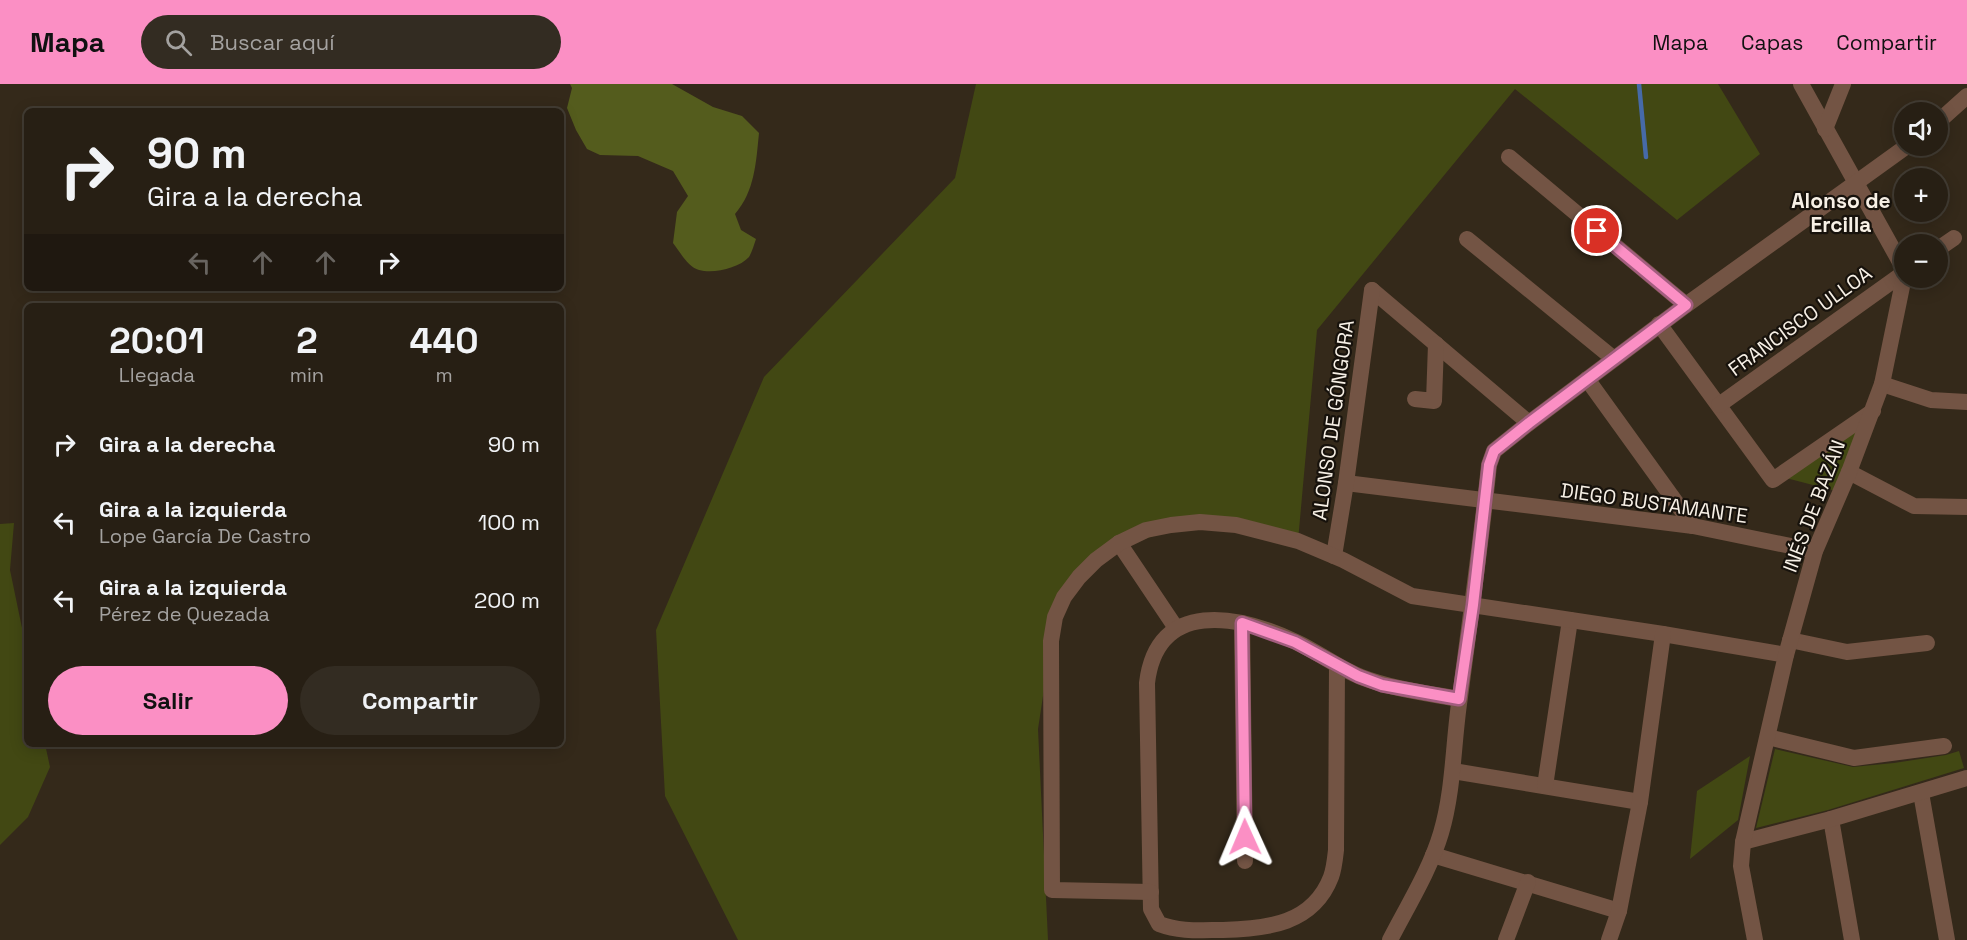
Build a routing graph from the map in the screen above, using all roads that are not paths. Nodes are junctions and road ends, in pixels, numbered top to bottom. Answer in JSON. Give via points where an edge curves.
{"nodes":[{"id":1,"x":1801,"y":84,"type":"edge"},
{"id":2,"x":1843,"y":84,"type":"edge"},
{"id":3,"x":1967,"y":96,"type":"edge"},
{"id":4,"x":1948,"y":113,"type":"edge"},
{"id":5,"x":1825,"y":129,"type":"junction"},
{"id":6,"x":1894,"y":156,"type":"edge"},
{"id":7,"x":1509,"y":157,"type":"dead end"},
{"id":8,"x":1856,"y":184,"type":"junction"},
{"id":9,"x":1954,"y":238,"type":"dead end"},
{"id":10,"x":1467,"y":239,"type":"dead end"},
{"id":11,"x":1948,"y":242,"type":"edge"},
{"id":12,"x":1894,"y":252,"type":"edge"},
{"id":13,"x":1894,"y":280,"type":"edge"},
{"id":14,"x":1902,"y":288,"type":"edge"},
{"id":15,"x":1686,"y":305,"type":"junction"},
{"id":16,"x":1659,"y":324,"type":"junction"},
{"id":17,"x":1436,"y":344,"type":"junction"},
{"id":18,"x":1614,"y":359,"type":"junction"},
{"id":19,"x":1587,"y":379,"type":"junction"},
{"id":20,"x":1882,"y":384,"type":"junction"},
{"id":21,"x":1415,"y":399,"type":"dead end"},
{"id":22,"x":1967,"y":402,"type":"edge"},
{"id":23,"x":1719,"y":405,"type":"junction"},
{"id":24,"x":1873,"y":411,"type":"junction"},
{"id":25,"x":1529,"y":423,"type":"junction"},
{"id":26,"x":1849,"y":472,"type":"junction"},
{"id":27,"x":1346,"y":483,"type":"junction"},
{"id":28,"x":1485,"y":501,"type":"junction"},
{"id":29,"x":1967,"y":507,"type":"edge"},
{"id":30,"x":1693,"y":526,"type":"junction"},
{"id":31,"x":1119,"y":543,"type":"junction"},
{"id":32,"x":1815,"y":551,"type":"junction"},
{"id":33,"x":1334,"y":556,"type":"junction"},
{"id":34,"x":1473,"y":605,"type":"junction"},
{"id":35,"x":1570,"y":620,"type":"junction"},
{"id":36,"x":1242,"y":623,"type":"junction"},
{"id":37,"x":1176,"y":628,"type":"junction"},
{"id":38,"x":1663,"y":634,"type":"junction"},
{"id":39,"x":1927,"y":643,"type":"dead end"},
{"id":40,"x":1788,"y":648,"type":"junction"},
{"id":41,"x":1337,"y":665,"type":"junction"},
{"id":42,"x":1459,"y":699,"type":"junction"},
{"id":43,"x":1768,"y":737,"type":"junction"},
{"id":44,"x":1944,"y":746,"type":"dead end"},
{"id":45,"x":1453,"y":771,"type":"junction"},
{"id":46,"x":1967,"y":778,"type":"edge"},
{"id":47,"x":1545,"y":786,"type":"junction"},
{"id":48,"x":1921,"y":793,"type":"junction"},
{"id":49,"x":1640,"y":802,"type":"junction"},
{"id":50,"x":1831,"y":819,"type":"junction"},
{"id":51,"x":1745,"y":834,"type":"junction"},
{"id":52,"x":1433,"y":855,"type":"junction"},
{"id":53,"x":1245,"y":861,"type":"dead end"},
{"id":54,"x":1528,"y":882,"type":"junction"},
{"id":55,"x":1151,"y":892,"type":"junction"},
{"id":56,"x":1618,"y":911,"type":"junction"},
{"id":57,"x":1390,"y":940,"type":"edge"},
{"id":58,"x":1506,"y":940,"type":"edge"},
{"id":59,"x":1609,"y":940,"type":"edge"},
{"id":60,"x":1755,"y":940,"type":"edge"},
{"id":61,"x":1852,"y":940,"type":"edge"},
{"id":62,"x":1947,"y":940,"type":"edge"}],
"edges":[{"from":1,"to":5,"type":"street"},
{"from":2,"to":5,"type":"street"},
{"from":3,"to":4,"type":"street"},
{"from":5,"to":8,"type":"street"},
{"from":6,"to":8,"type":"street"},
{"from":7,"to":15,"type":"street"},
{"from":8,"to":12,"type":"street"},
{"from":8,"to":15,"type":"street"},
{"from":9,"to":11,"type":"street"},
{"from":10,"to":18,"type":"street"},
{"from":13,"to":23,"type":"street","name":"FRANCISCO ULLOA"},
{"from":14,"to":20,"type":"street","name":"INÉS DE BAZÁN"},
{"from":15,"to":16,"type":"street"},
{"from":16,"to":18,"type":"street"},
{"from":16,"to":23,"type":"street"},
{"from":17,"to":21,"type":"street","via":[[1434,401]]},
{"from":17,"to":25,"type":"street"},
{"from":17,"to":27,"type":"street","name":"ALONSO DE GÓNGORA","via":[[1372,290]]},
{"from":18,"to":19,"type":"street"},
{"from":19,"to":25,"type":"street"},
{"from":19,"to":30,"type":"street"},
{"from":20,"to":22,"type":"street","via":[[1931,400]]},
{"from":20,"to":24,"type":"street","name":"INÉS DE BAZÁN"},
{"from":23,"to":24,"type":"street","via":[[1773,480]]},
{"from":24,"to":26,"type":"street","name":"INÉS DE BAZÁN"},
{"from":25,"to":28,"type":"street","via":[[1494,451]]},
{"from":26,"to":29,"type":"street","via":[[1914,506]]},
{"from":26,"to":32,"type":"street","name":"INÉS DE BAZÁN"},
{"from":27,"to":28,"type":"street","name":"DIEGO BUSTAMANTE"},
{"from":27,"to":33,"type":"street","name":"ALONSO DE GÓNGORA"},
{"from":28,"to":30,"type":"street","name":"DIEGO BUSTAMANTE"},
{"from":28,"to":34,"type":"street"},
{"from":30,"to":32,"type":"street","name":"DIEGO BUSTAMANTE"},
{"from":31,"to":33,"type":"street","via":[[1146,530],[1200,522],[1236,525],[1298,541]]},
{"from":31,"to":37,"type":"street"},
{"from":31,"to":55,"type":"street","via":[[1079,577],[1055,617],[1051,641],[1052,890]]},
{"from":32,"to":40,"type":"street","name":"INÉS DE BAZÁN"},
{"from":33,"to":34,"type":"street","via":[[1413,596]]},
{"from":34,"to":35,"type":"street"},
{"from":34,"to":42,"type":"street"},
{"from":35,"to":38,"type":"street"},
{"from":35,"to":47,"type":"street"},
{"from":36,"to":37,"type":"street","via":[[1191,622]]},
{"from":36,"to":41,"type":"street","via":[[1295,642]]},
{"from":36,"to":53,"type":"street"},
{"from":37,"to":55,"type":"street","via":[[1154,652],[1147,683]]},
{"from":38,"to":40,"type":"street"},
{"from":38,"to":49,"type":"street"},
{"from":39,"to":40,"type":"street","via":[[1848,652]]},
{"from":40,"to":43,"type":"street","name":"INÉS DE BAZÁN"},
{"from":41,"to":42,"type":"street","via":[[1382,685]]},
{"from":41,"to":55,"type":"street","via":[[1336,850],[1324,894],[1308,910],[1267,927],[1183,930],[1160,924],[1151,909]]},
{"from":42,"to":45,"type":"street"},
{"from":43,"to":44,"type":"street","via":[[1854,758]]},
{"from":43,"to":51,"type":"street","name":"INÉS DE BAZÁN"},
{"from":45,"to":47,"type":"street"},
{"from":45,"to":52,"type":"street","via":[[1442,831]]},
{"from":46,"to":48,"type":"street"},
{"from":47,"to":49,"type":"street"},
{"from":48,"to":50,"type":"street"},
{"from":48,"to":62,"type":"street"},
{"from":49,"to":56,"type":"street"},
{"from":50,"to":51,"type":"street"},
{"from":50,"to":61,"type":"street"},
{"from":51,"to":60,"type":"street","name":"INÉS DE BAZÁN","via":[[1741,866]]},
{"from":52,"to":54,"type":"street"},
{"from":52,"to":57,"type":"street"},
{"from":54,"to":56,"type":"street"},
{"from":54,"to":58,"type":"street"},
{"from":56,"to":59,"type":"street"}]}
